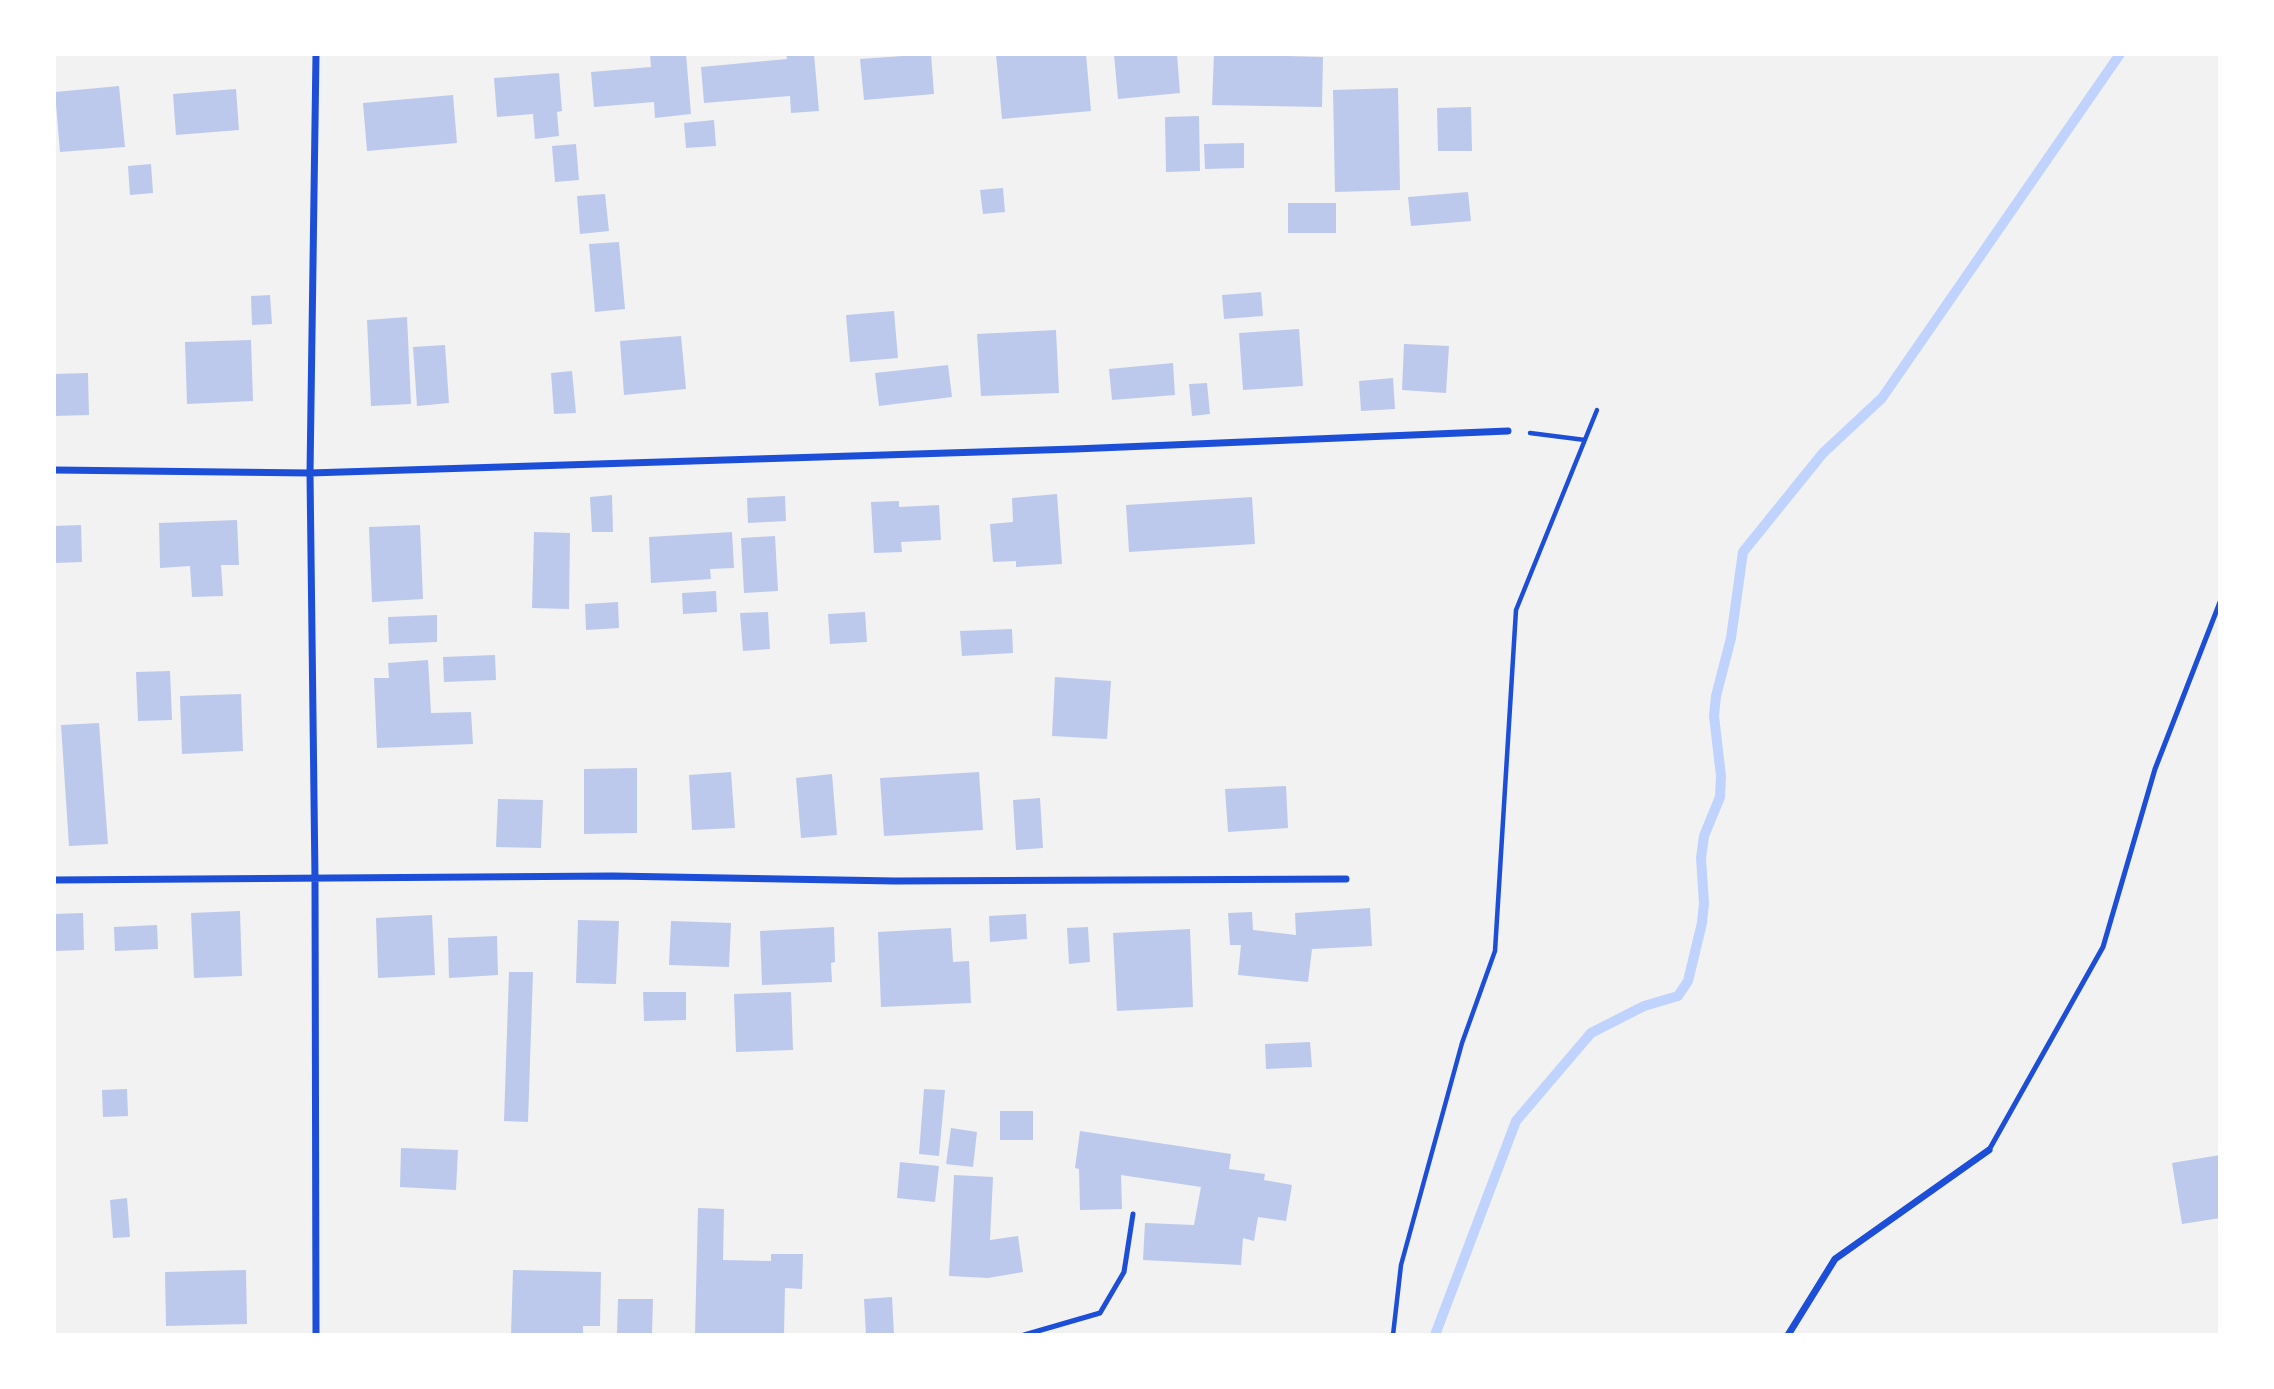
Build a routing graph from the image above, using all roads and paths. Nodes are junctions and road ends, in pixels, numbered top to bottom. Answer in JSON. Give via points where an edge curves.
{"nodes":[{"id":1,"x":316,"y":54,"type":"edge"},
{"id":2,"x":1597,"y":410,"type":"dead end"},
{"id":3,"x":1508,"y":430,"type":"joint"},
{"id":4,"x":1585,"y":440,"type":"junction"},
{"id":5,"x":54,"y":470,"type":"edge"},
{"id":6,"x":310,"y":473,"type":"junction"},
{"id":7,"x":2220,"y":602,"type":"edge"},
{"id":8,"x":315,"y":879,"type":"junction"},
{"id":9,"x":1346,"y":879,"type":"dead end"},
{"id":10,"x":54,"y":880,"type":"edge"},
{"id":11,"x":1989,"y":1150,"type":"joint"},
{"id":12,"x":1133,"y":1214,"type":"dead end"},
{"id":13,"x":316,"y":1335,"type":"edge"},
{"id":14,"x":1024,"y":1335,"type":"edge"},
{"id":15,"x":1393,"y":1335,"type":"edge"},
{"id":16,"x":1788,"y":1335,"type":"edge"}],
"edges":[{"from":1,"to":6,"type":"street"},
{"from":2,"to":4,"type":"path"},
{"from":3,"to":4,"type":"path"},
{"from":3,"to":6,"type":"street","via":[[1061,450]]},
{"from":4,"to":15,"type":"path","via":[[1516,610],[1496,951],[1462,1043],[1401,1265]]},
{"from":5,"to":6,"type":"street"},
{"from":6,"to":8,"type":"street"},
{"from":7,"to":11,"type":"lane","via":[[2155,769],[2103,947]]},
{"from":8,"to":9,"type":"street"},
{"from":8,"to":10,"type":"street"},
{"from":8,"to":13,"type":"street"},
{"from":11,"to":16,"type":"street","via":[[1835,1259]]},
{"from":12,"to":14,"type":"lane","via":[[1124,1272],[1100,1313]]}]}
